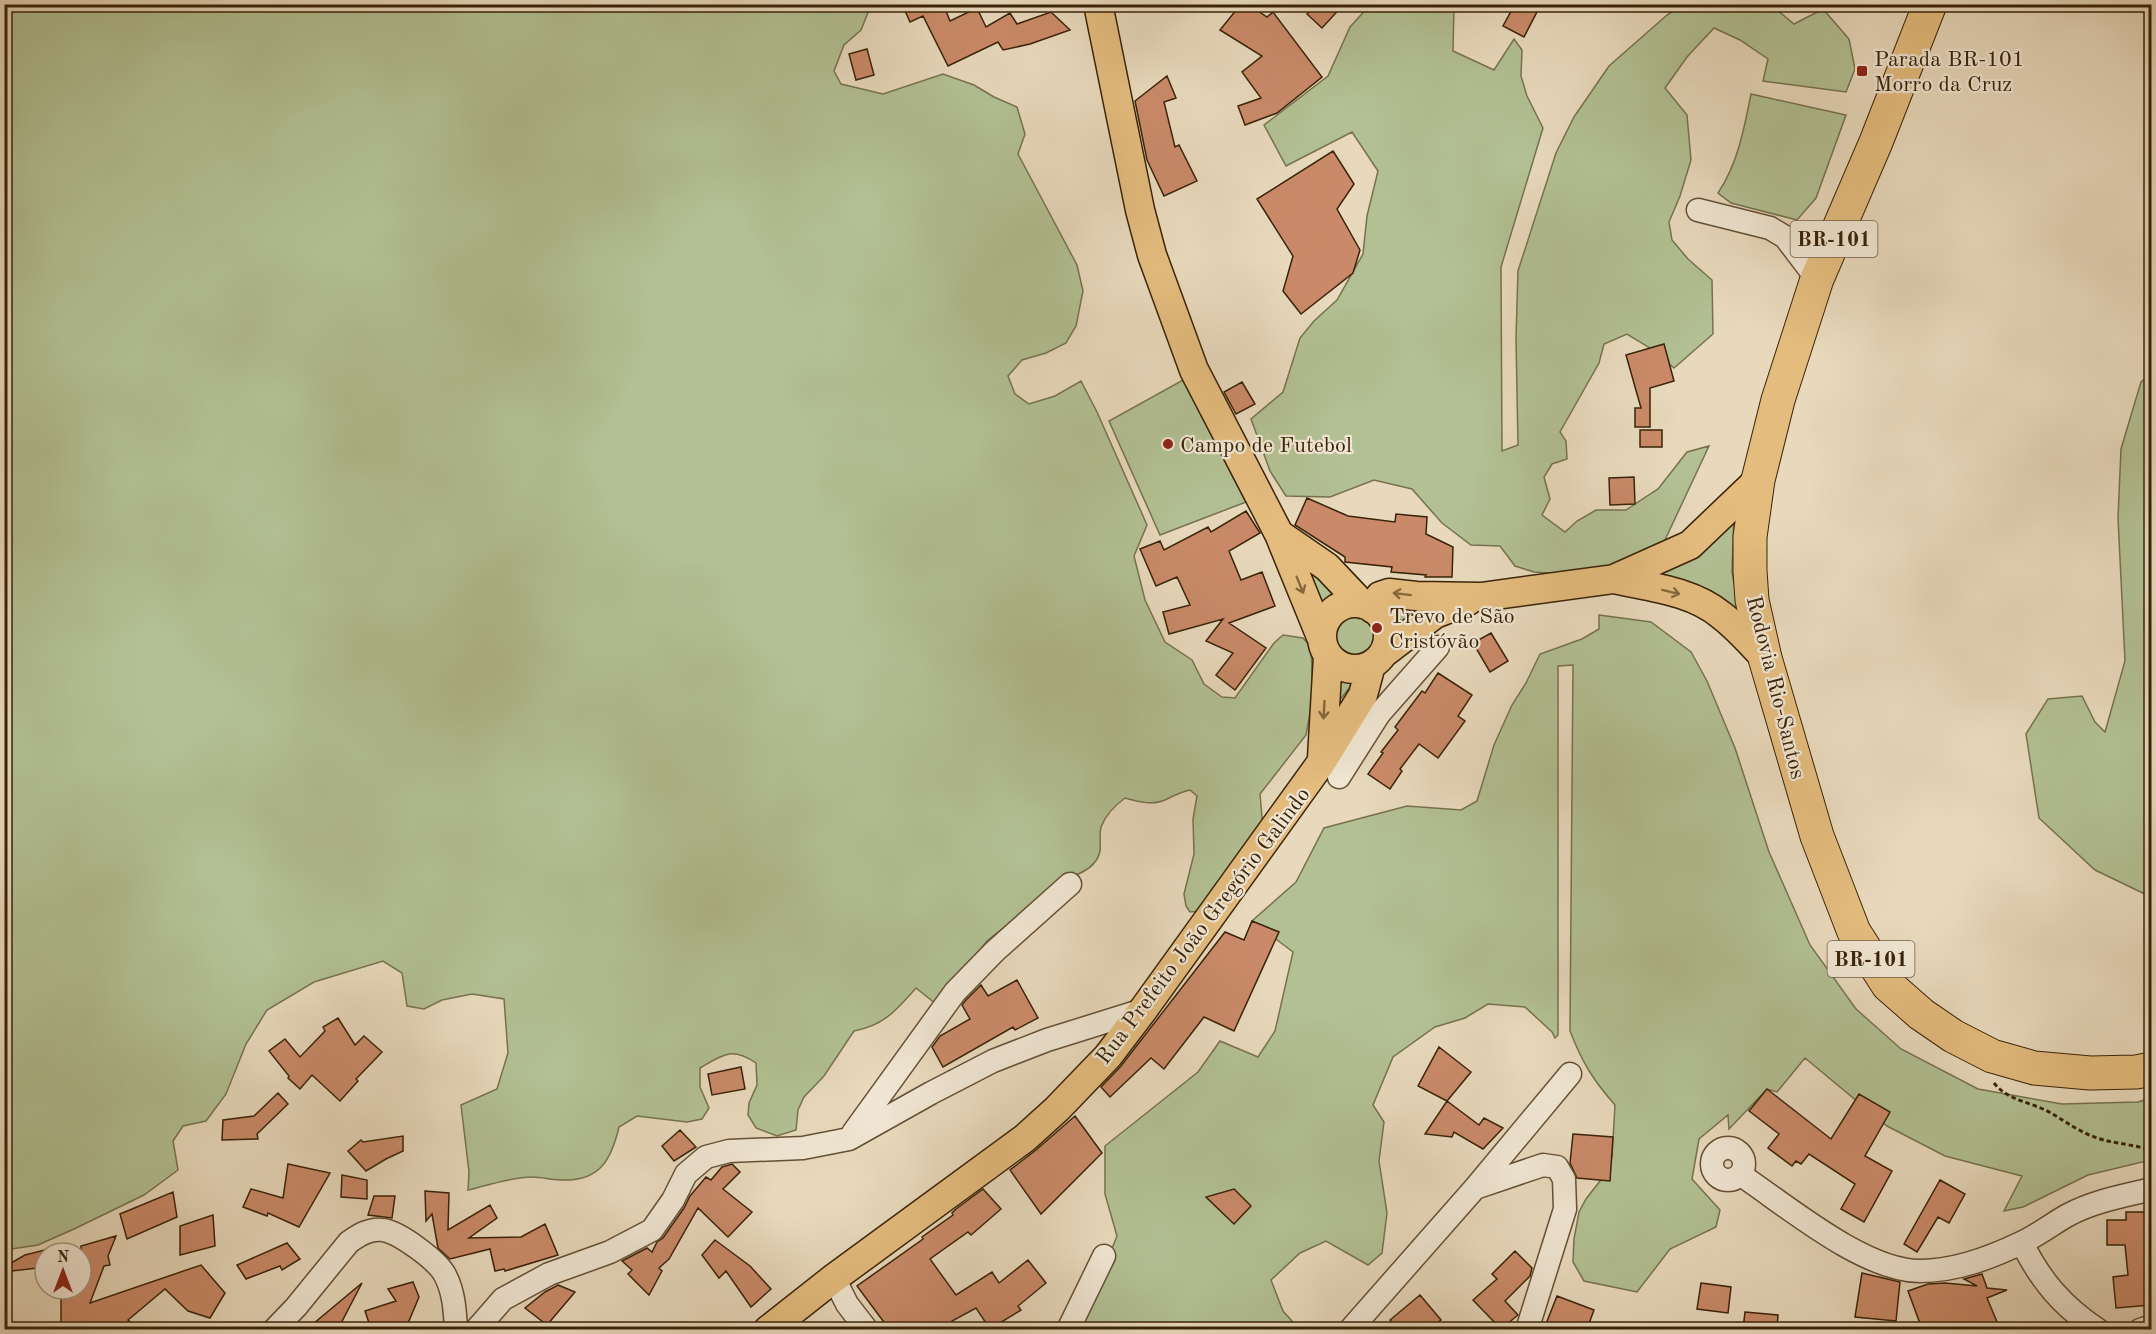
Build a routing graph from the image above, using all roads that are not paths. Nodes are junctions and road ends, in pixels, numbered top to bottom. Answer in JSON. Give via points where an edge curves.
{"nodes":[{"id":1,"x":1098,"y":4,"type":"edge"},
{"id":2,"x":1930,"y":4,"type":"edge"},
{"id":3,"x":1698,"y":210,"type":"dead end"},
{"id":4,"x":1817,"y":279,"type":"junction"},
{"id":5,"x":1758,"y":480,"type":"junction"},
{"id":6,"x":1279,"y":534,"type":"junction"},
{"id":7,"x":1614,"y":579,"type":"junction"},
{"id":8,"x":1481,"y":597,"type":"junction"},
{"id":9,"x":1367,"y":606,"type":"junction"},
{"id":10,"x":1324,"y":646,"type":"junction"},
{"id":11,"x":1438,"y":647,"type":"dead end"},
{"id":12,"x":1765,"y":658,"type":"junction"},
{"id":13,"x":1377,"y":659,"type":"junction"},
{"id":14,"x":1371,"y":704,"type":"junction"},
{"id":15,"x":1330,"y":770,"type":"junction"},
{"id":16,"x":1070,"y":884,"type":"dead end"},
{"id":17,"x":1143,"y":1010,"type":"junction"},
{"id":18,"x":2151,"y":1069,"type":"edge"},
{"id":19,"x":1570,"y":1074,"type":"dead end"},
{"id":20,"x":849,"y":1139,"type":"junction"},
{"id":21,"x":1741,"y":1175,"type":"dead end"},
{"id":22,"x":1475,"y":1188,"type":"junction"},
{"id":23,"x":2151,"y":1189,"type":"edge"},
{"id":24,"x":2022,"y":1243,"type":"junction"},
{"id":25,"x":1104,"y":1257,"type":"dead end"},
{"id":26,"x":834,"y":1278,"type":"junction"},
{"id":27,"x":2151,"y":1326,"type":"edge"},
{"id":28,"x":274,"y":1329,"type":"edge"},
{"id":29,"x":456,"y":1329,"type":"edge"},
{"id":30,"x":476,"y":1329,"type":"edge"},
{"id":31,"x":768,"y":1329,"type":"edge"},
{"id":32,"x":867,"y":1329,"type":"edge"},
{"id":33,"x":1068,"y":1329,"type":"edge"},
{"id":34,"x":1350,"y":1329,"type":"edge"},
{"id":35,"x":1527,"y":1329,"type":"edge"},
{"id":36,"x":2098,"y":1329,"type":"edge"},
{"id":37,"x":2140,"y":1329,"type":"edge"}],
"edges":[{"from":1,"to":6,"type":"main road","via":[[1152,255],[1194,370]]},
{"from":2,"to":4,"type":"highway","name":"Rodovia Rio-Santos","number":"BR-101"},
{"from":3,"to":4,"type":"street","via":[[1770,228],[1785,237]]},
{"from":4,"to":5,"type":"highway","name":"Rodovia Rio-Santos","number":"BR-101","via":[[1778,400]]},
{"from":5,"to":7,"type":"main road","via":[[1690,545]]},
{"from":5,"to":12,"type":"highway","name":"Rodovia Rio-Santos","number":"BR-101","via":[[1750,571]]},
{"from":6,"to":9,"type":"main road","via":[[1327,567]]},
{"from":6,"to":10,"type":"main road","one_way":true},
{"from":7,"to":8,"type":"main road"},
{"from":7,"to":12,"type":"main road","one_way":true,"via":[[1701,603],[1720,613]]},
{"from":8,"to":9,"type":"main road","one_way":true,"via":[[1389,593]]},
{"from":8,"to":13,"type":"main road","via":[[1435,614]]},
{"from":9,"to":10,"type":"main road","via":[[1342,606],[1334,611],[1323,627]]},
{"from":9,"to":13,"type":"main road","via":[[1386,624],[1387,644]]},
{"from":10,"to":13,"type":"main road","via":[[1335,663],[1353,669],[1362,669]]},
{"from":10,"to":15,"type":"main road","one_way":true},
{"from":11,"to":14,"type":"street"},
{"from":12,"to":18,"type":"highway","name":"Rodovia Rio-Santos","number":"BR-101","via":[[1816,836],[1854,932],[1888,985],[1953,1036],[1992,1056],[2034,1068],[2090,1073]]},
{"from":13,"to":14,"type":"main road","name":"Rua Prefeito João Gregório Galindo"},
{"from":14,"to":15,"type":"main road","name":"Rua Prefeito João Gregório Galindo"},
{"from":15,"to":17,"type":"main road","name":"Rua Prefeito João Gregório Galindo"},
{"from":16,"to":20,"type":"street","via":[[955,992]]},
{"from":17,"to":20,"type":"street","via":[[993,1061]]},
{"from":17,"to":26,"type":"main road","name":"Rua Prefeito João Gregório Galindo","via":[[1108,1056],[1026,1138]]},
{"from":19,"to":22,"type":"street"},
{"from":20,"to":30,"type":"street","via":[[803,1148],[729,1151],[706,1157],[686,1174],[652,1230],[549,1274],[503,1299]]},
{"from":21,"to":24,"type":"street","via":[[1847,1248],[1885,1265],[1918,1271],[1950,1269]]},
{"from":22,"to":34,"type":"street"},
{"from":22,"to":35,"type":"street","via":[[1543,1165],[1562,1172],[1563,1219]]},
{"from":23,"to":24,"type":"street","via":[[2098,1202]]},
{"from":24,"to":36,"type":"street","via":[[2047,1286]]},
{"from":25,"to":33,"type":"street"},
{"from":26,"to":31,"type":"main road","name":"Rua Prefeito João Gregório Galindo"},
{"from":26,"to":32,"type":"street","via":[[847,1304]]},
{"from":27,"to":37,"type":"street"},
{"from":28,"to":29,"type":"street","via":[[349,1242],[370,1231],[383,1230],[412,1244],[445,1274],[454,1300]]}]}
